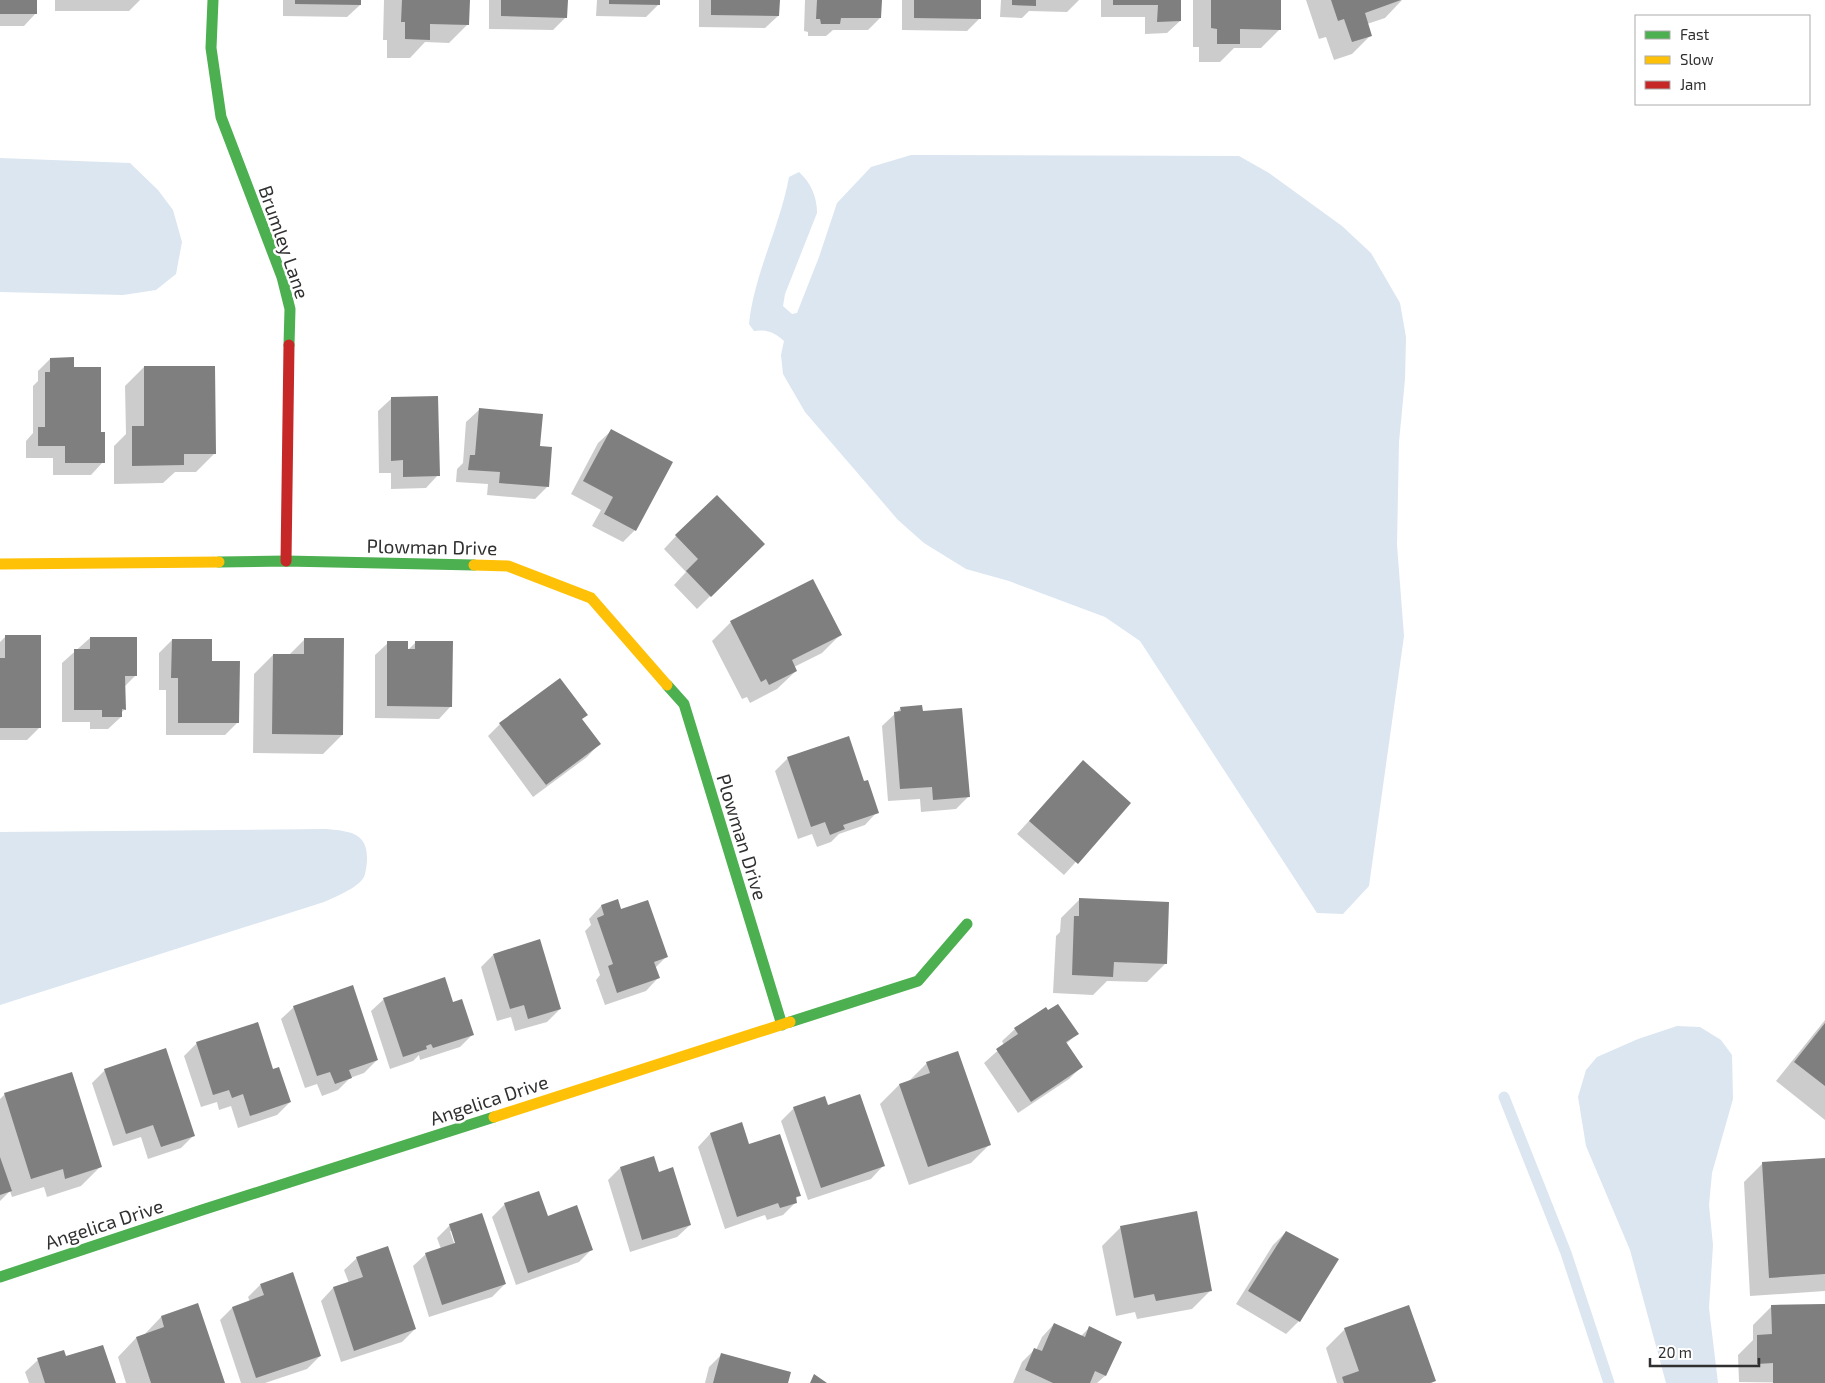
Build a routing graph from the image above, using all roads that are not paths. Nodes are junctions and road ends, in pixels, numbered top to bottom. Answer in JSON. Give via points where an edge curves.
{"nodes":[{"id":1,"x":213,"y":0,"type":"edge"},
{"id":2,"x":286,"y":561,"type":"junction"},
{"id":3,"x":0,"y":564,"type":"edge"},
{"id":4,"x":967,"y":924,"type":"dead end"},
{"id":5,"x":782,"y":1025,"type":"junction"},
{"id":6,"x":0,"y":1277,"type":"edge"}],
"edges":[{"from":1,"to":2,"type":"street","name":"Brumley Lane","via":[[211,48],[221,117],[282,277],[290,309]]},
{"from":2,"to":3,"type":"street","name":"Plowman Drive"},
{"from":2,"to":5,"type":"street","name":"Plowman Drive","via":[[508,566],[591,598],[684,704]]},
{"from":4,"to":5,"type":"street","name":"Angelica Drive","via":[[918,981]]},
{"from":5,"to":6,"type":"street","name":"Angelica Drive"}]}
